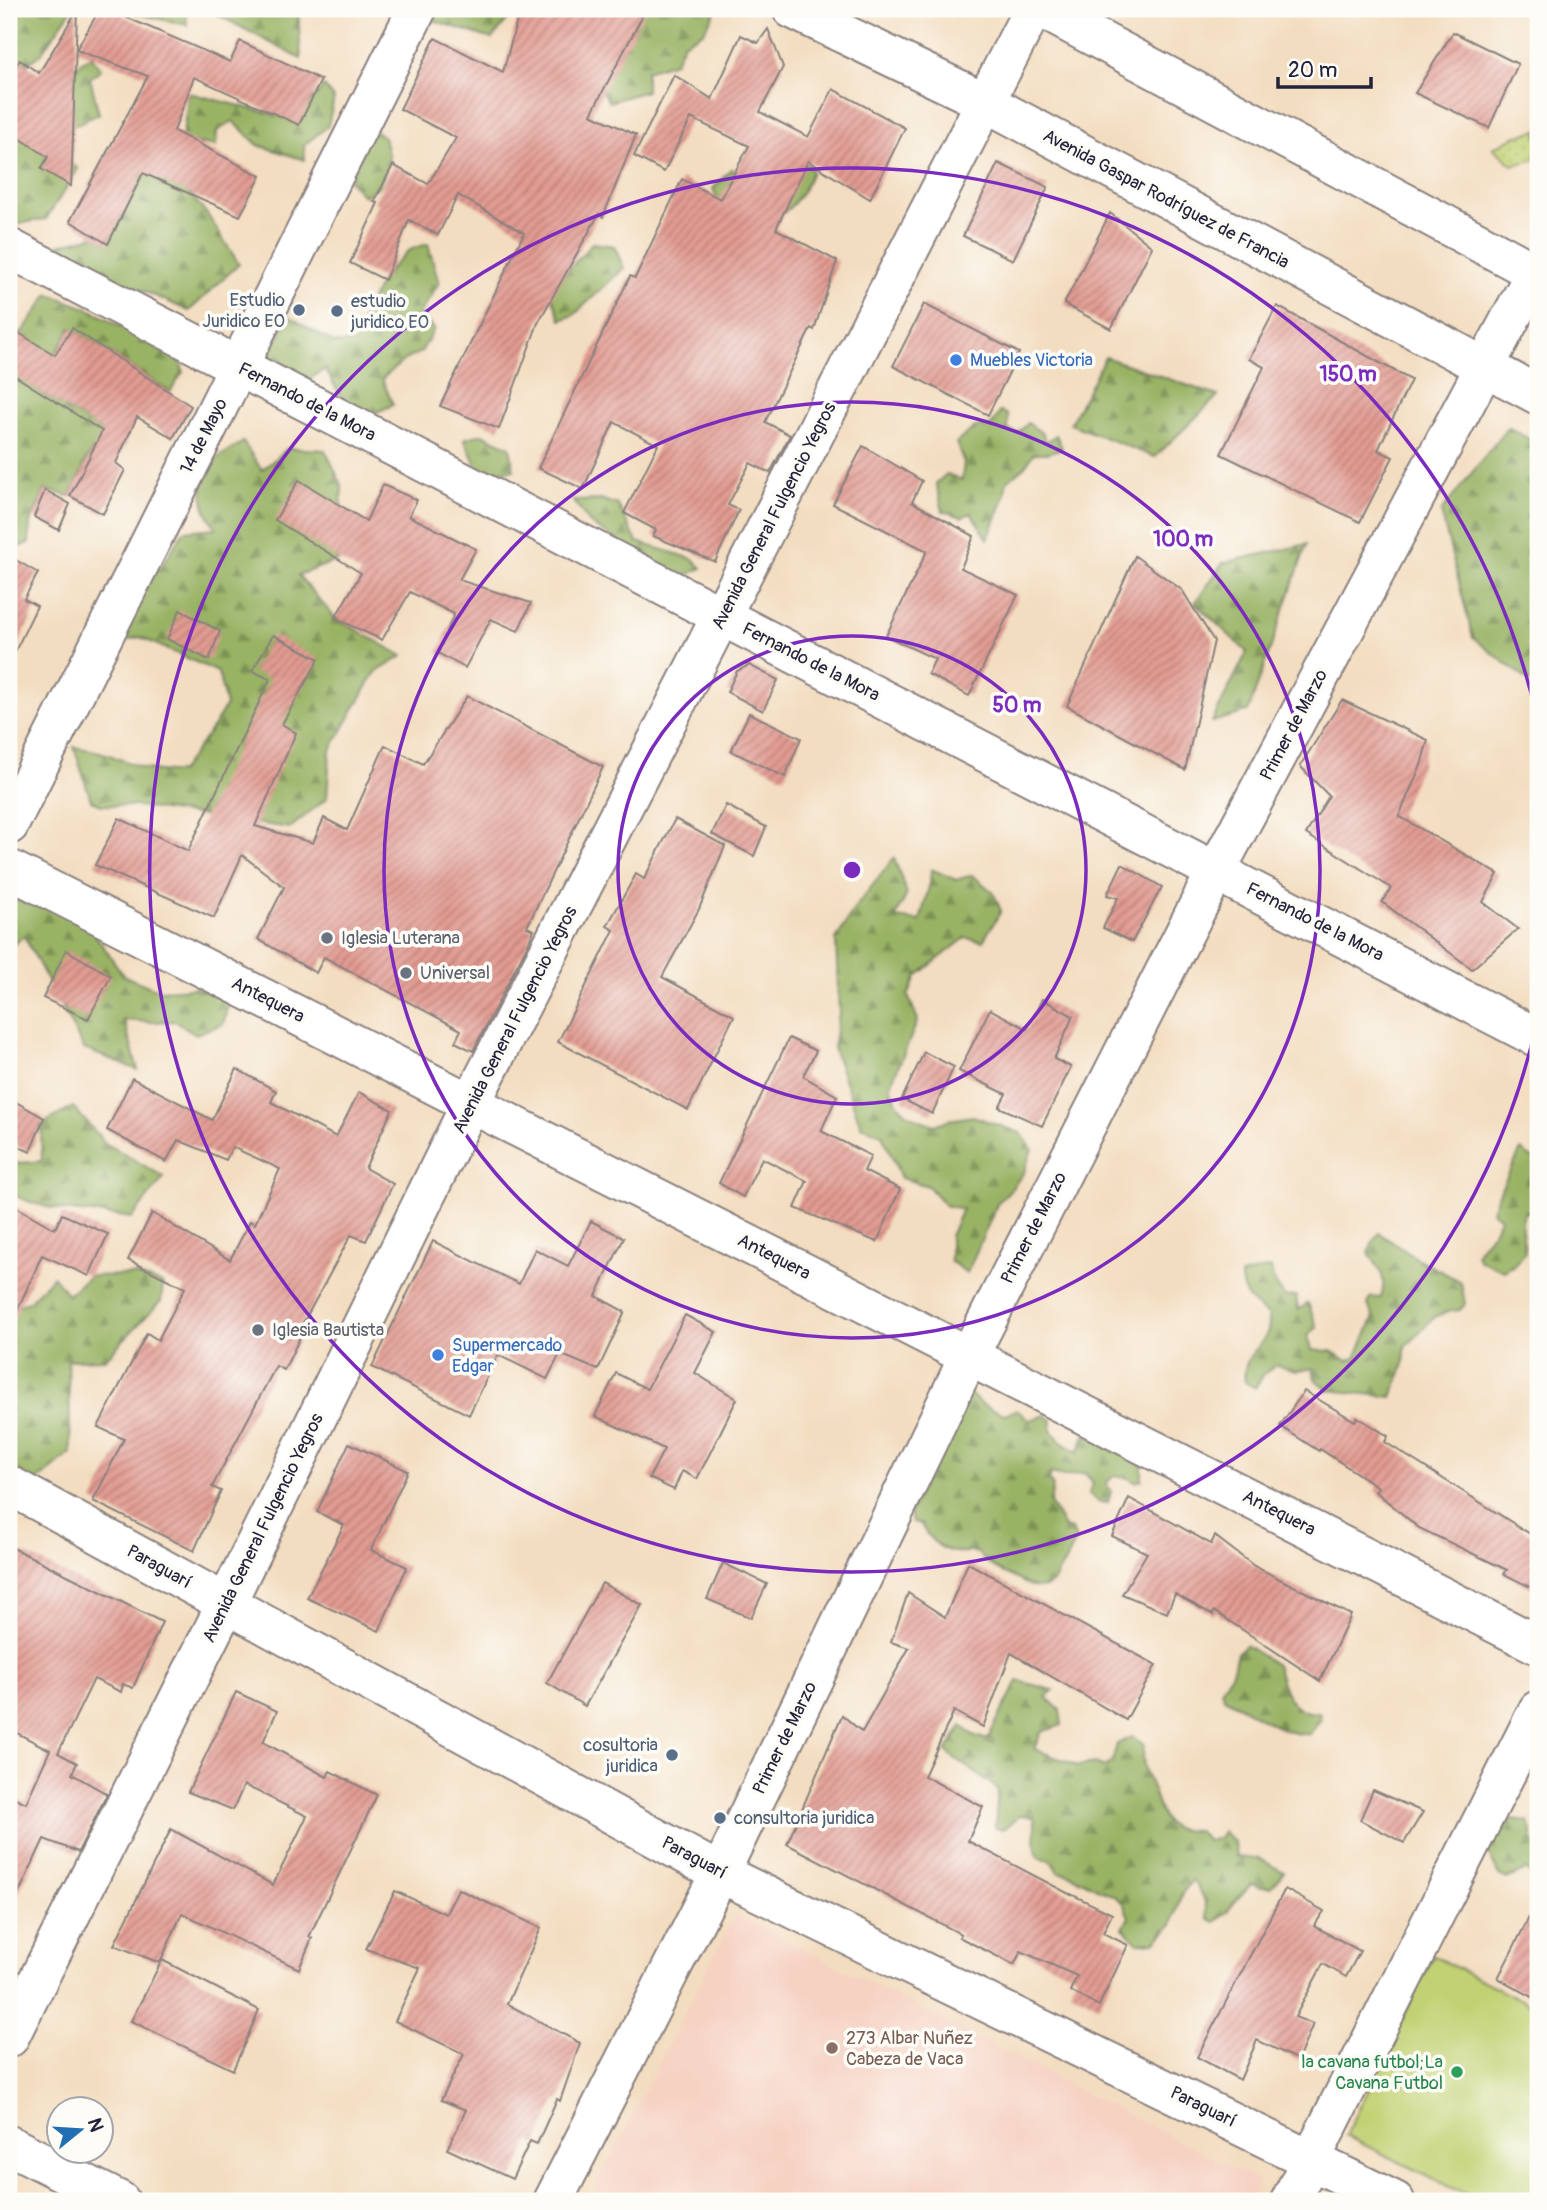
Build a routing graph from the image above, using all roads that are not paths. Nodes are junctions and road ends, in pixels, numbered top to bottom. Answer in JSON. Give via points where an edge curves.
{"nodes":[{"id":1,"x":417,"y":9,"type":"edge"},
{"id":2,"x":792,"y":9,"type":"edge"},
{"id":3,"x":1033,"y":9,"type":"edge"},
{"id":4,"x":1041,"y":9,"type":"edge"},
{"id":5,"x":985,"y":102,"type":"junction"},
{"id":6,"x":9,"y":248,"type":"edge"},
{"id":7,"x":1537,"y":271,"type":"edge"},
{"id":8,"x":239,"y":367,"type":"junction"},
{"id":9,"x":1484,"y":368,"type":"junction"},
{"id":10,"x":1538,"y":395,"type":"edge"},
{"id":11,"x":722,"y":616,"type":"junction"},
{"id":12,"x":9,"y":825,"type":"edge"},
{"id":13,"x":9,"y":869,"type":"edge"},
{"id":14,"x":1216,"y":871,"type":"junction"},
{"id":15,"x":1538,"y":1038,"type":"edge"},
{"id":16,"x":471,"y":1103,"type":"junction"},
{"id":17,"x":969,"y":1356,"type":"junction"},
{"id":18,"x":9,"y":1485,"type":"edge"},
{"id":19,"x":226,"y":1604,"type":"junction"},
{"id":20,"x":1538,"y":1645,"type":"edge"},
{"id":21,"x":1538,"y":1710,"type":"edge"},
{"id":22,"x":720,"y":1873,"type":"junction"},
{"id":23,"x":9,"y":2038,"type":"edge"},
{"id":24,"x":9,"y":2145,"type":"edge"},
{"id":25,"x":1311,"y":2160,"type":"junction"},
{"id":26,"x":120,"y":2201,"type":"edge"},
{"id":27,"x":553,"y":2201,"type":"edge"},
{"id":28,"x":1290,"y":2201,"type":"edge"},
{"id":29,"x":1395,"y":2201,"type":"edge"}],
"edges":[{"from":1,"to":8,"type":"street","name":"14 de Mayo"},
{"from":2,"to":5,"type":"street","name":"Avenida Gaspar Rodríguez de Francia"},
{"from":3,"to":5,"type":"street","name":"Avenida General Fulgencio Yegros"},
{"from":4,"to":7,"type":"street"},
{"from":5,"to":9,"type":"street","name":"Avenida Gaspar Rodríguez de Francia"},
{"from":5,"to":11,"type":"street","name":"Avenida General Fulgencio Yegros"},
{"from":6,"to":8,"type":"street","name":"Fernando de la Mora"},
{"from":7,"to":9,"type":"street","name":"Primer de Marzo"},
{"from":8,"to":11,"type":"street","name":"Fernando de la Mora"},
{"from":8,"to":12,"type":"street","name":"14 de Mayo"},
{"from":9,"to":10,"type":"street","name":"Avenida Gaspar Rodríguez de Francia"},
{"from":9,"to":14,"type":"street","name":"Primer de Marzo"},
{"from":11,"to":14,"type":"street","name":"Fernando de la Mora"},
{"from":11,"to":16,"type":"street","name":"Avenida General Fulgencio Yegros"},
{"from":13,"to":16,"type":"street","name":"Antequera"},
{"from":14,"to":15,"type":"street","name":"Fernando de la Mora"},
{"from":14,"to":17,"type":"street","name":"Primer de Marzo"},
{"from":16,"to":17,"type":"street","name":"Antequera"},
{"from":16,"to":19,"type":"street","name":"Avenida General Fulgencio Yegros"},
{"from":17,"to":20,"type":"street","name":"Antequera"},
{"from":17,"to":22,"type":"street","name":"Primer de Marzo"},
{"from":18,"to":19,"type":"street","name":"Paraguarí"},
{"from":19,"to":22,"type":"street","name":"Paraguarí"},
{"from":19,"to":23,"type":"street","name":"Avenida General Fulgencio Yegros"},
{"from":21,"to":25,"type":"street"},
{"from":22,"to":25,"type":"street","name":"Paraguarí"},
{"from":22,"to":27,"type":"street","name":"Primer de Marzo"},
{"from":24,"to":26,"type":"street"},
{"from":25,"to":28,"type":"street"},
{"from":25,"to":29,"type":"street","name":"Paraguarí"}]}
